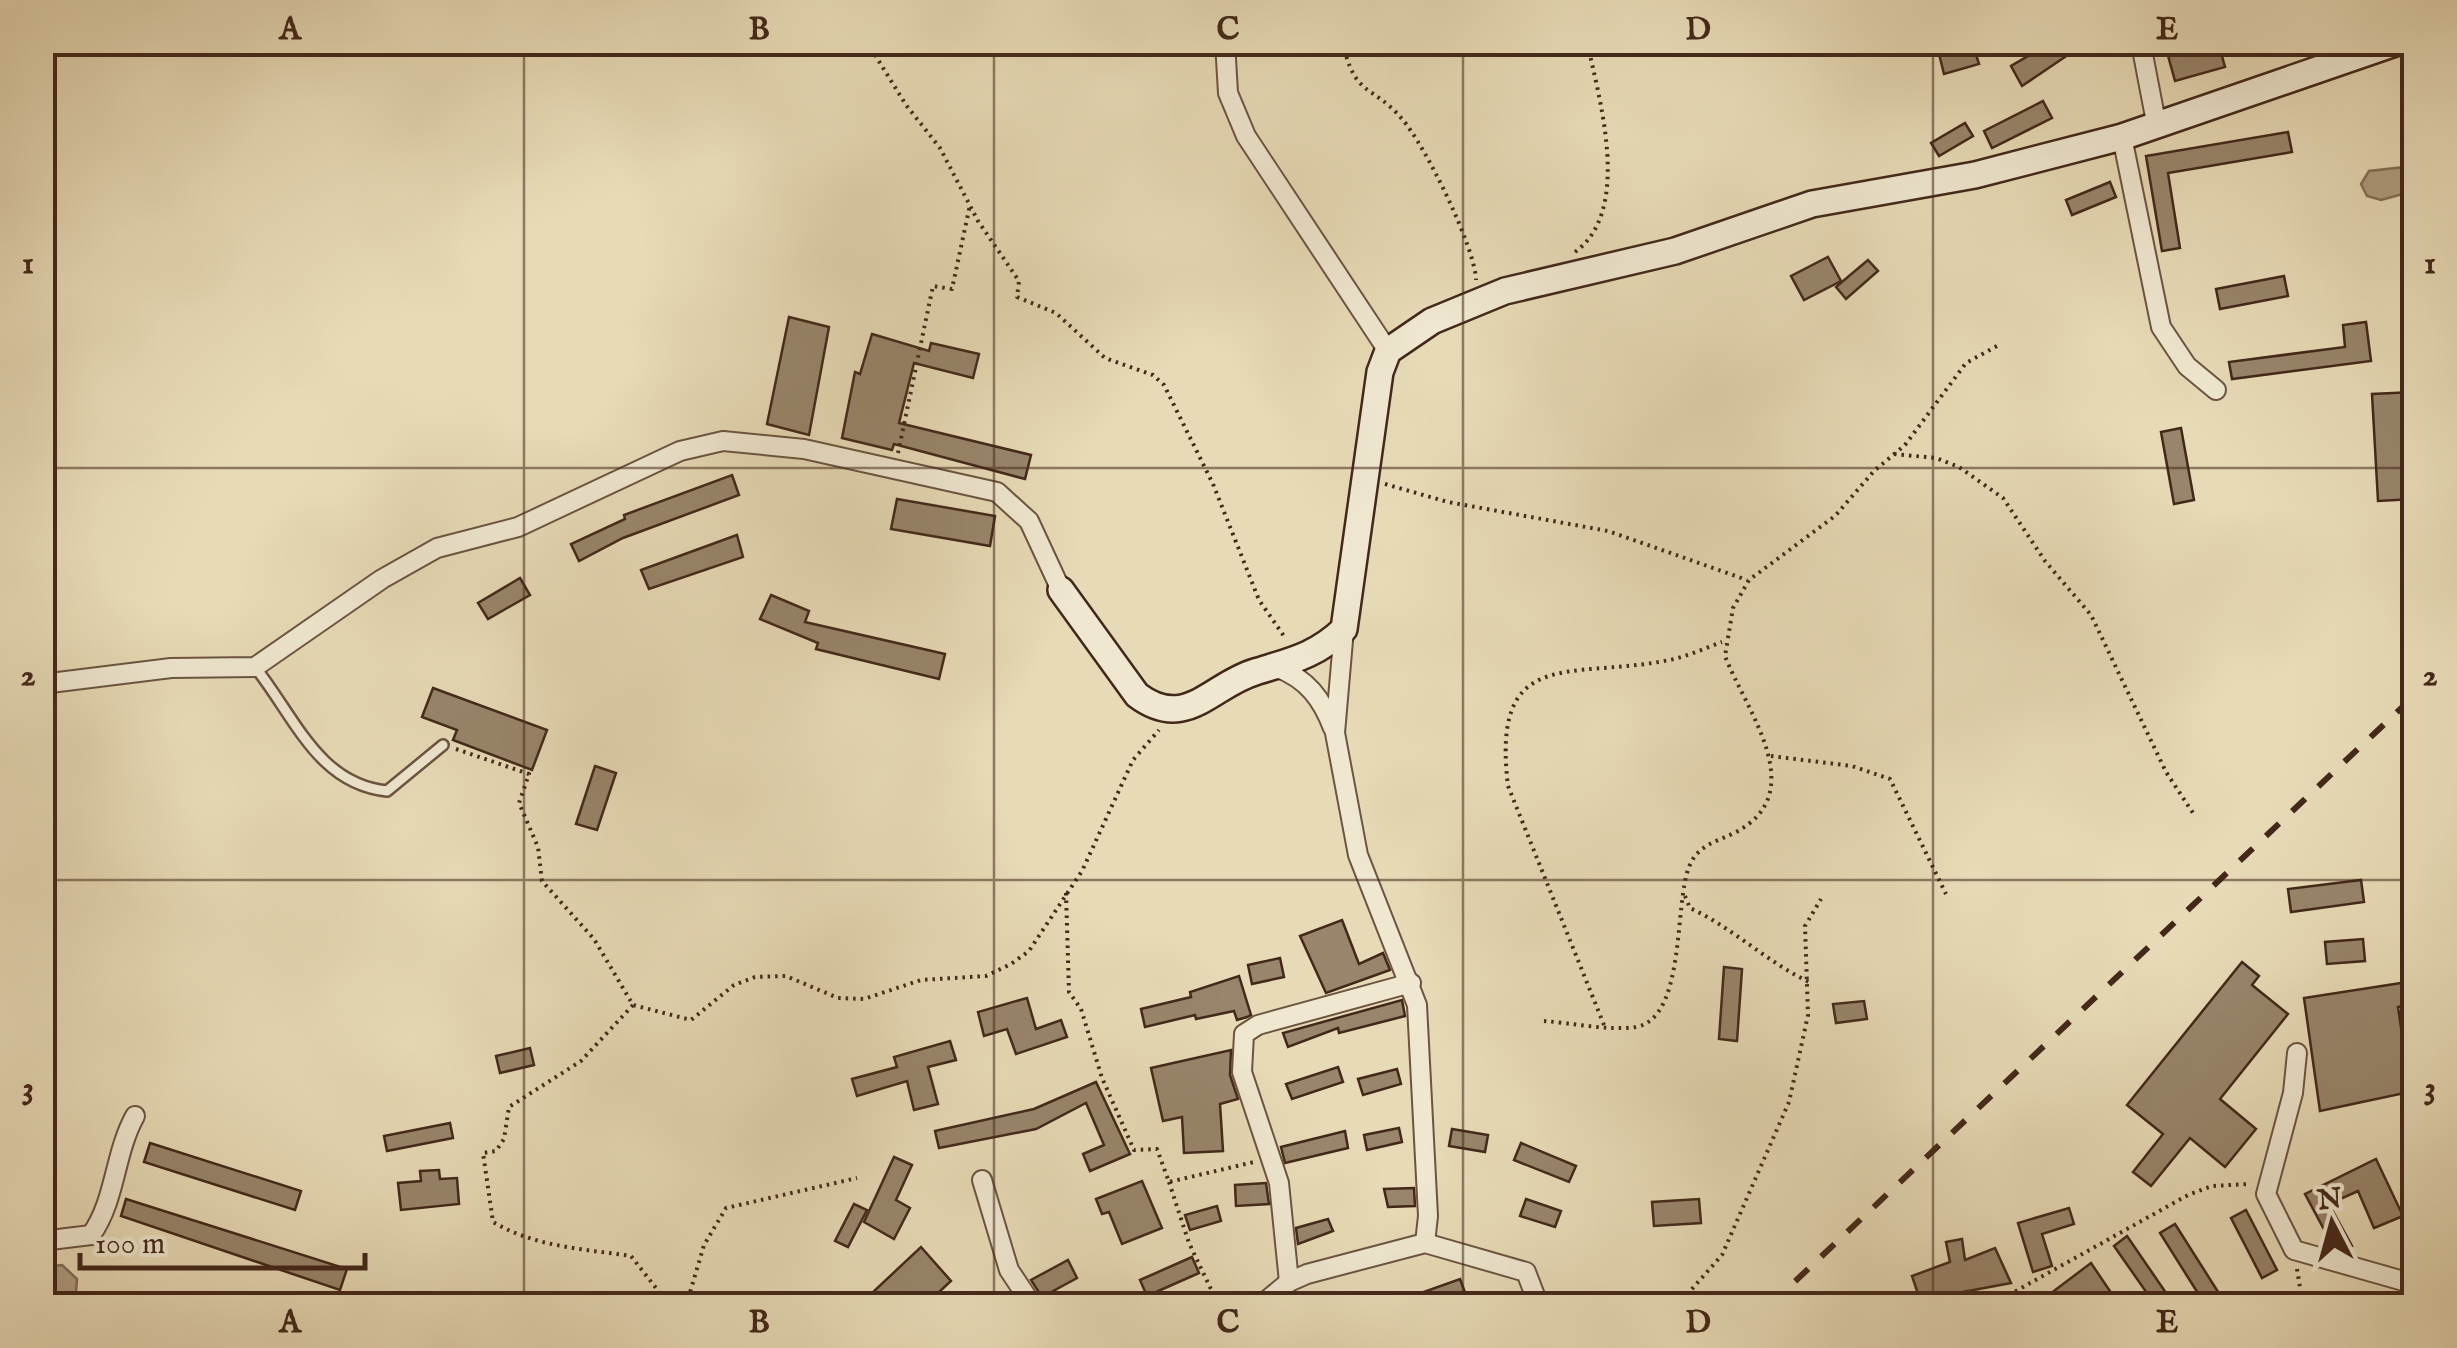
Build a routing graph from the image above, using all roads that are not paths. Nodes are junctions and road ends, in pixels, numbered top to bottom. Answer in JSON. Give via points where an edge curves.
{"nodes":[{"id":1,"x":1225,"y":42,"type":"edge"},
{"id":2,"x":2398,"y":42,"type":"edge"},
{"id":3,"x":2147,"y":46,"type":"edge"},
{"id":4,"x":2156,"y":122,"type":"junction"},
{"id":5,"x":2122,"y":137,"type":"junction"},
{"id":6,"x":1388,"y":352,"type":"junction"},
{"id":7,"x":2216,"y":390,"type":"dead end"},
{"id":8,"x":1061,"y":590,"type":"joint"},
{"id":9,"x":1344,"y":629,"type":"junction"},
{"id":10,"x":1286,"y":665,"type":"junction"},
{"id":11,"x":254,"y":667,"type":"junction"},
{"id":12,"x":42,"y":684,"type":"edge"},
{"id":13,"x":1335,"y":734,"type":"junction"},
{"id":14,"x":443,"y":745,"type":"road end"},
{"id":15,"x":1412,"y":983,"type":"junction"},
{"id":16,"x":2297,"y":1053,"type":"dead end"},
{"id":17,"x":134,"y":1116,"type":"dead end"},
{"id":18,"x":982,"y":1180,"type":"dead end"},
{"id":19,"x":42,"y":1242,"type":"edge"},
{"id":20,"x":1424,"y":1243,"type":"junction"},
{"id":21,"x":1289,"y":1282,"type":"junction"},
{"id":22,"x":2414,"y":1284,"type":"edge"},
{"id":23,"x":1033,"y":1306,"type":"edge"},
{"id":24,"x":1260,"y":1306,"type":"edge"},
{"id":25,"x":1539,"y":1306,"type":"edge"}],
"edges":[{"from":1,"to":6,"type":"street","via":[[1228,92],[1246,136]]},
{"from":2,"to":4,"type":"street"},
{"from":3,"to":4,"type":"street","via":[[2142,65]]},
{"from":4,"to":5,"type":"street"},
{"from":5,"to":6,"type":"street","via":[[1975,175],[1828,200],[1675,251],[1505,291],[1432,321]]},
{"from":5,"to":7,"type":"street","via":[[2161,328],[2187,366]]},
{"from":6,"to":9,"type":"street","via":[[1375,396]]},
{"from":8,"to":10,"type":"street","via":[[1152,706],[1190,707],[1253,672]]},
{"from":8,"to":11,"type":"street","via":[[1028,520],[997,492],[751,442],[709,443],[680,450],[518,526],[412,560]]},
{"from":9,"to":10,"type":"street","via":[[1320,650]]},
{"from":9,"to":13,"type":"street"},
{"from":10,"to":13,"type":"street","via":[[1326,709]]},
{"from":11,"to":12,"type":"street","via":[[171,668]]},
{"from":11,"to":14,"type":"lane","via":[[329,769],[360,788],[387,791]]},
{"from":13,"to":15,"type":"street","via":[[1358,855]]},
{"from":15,"to":20,"type":"street","via":[[1428,1216]]},
{"from":15,"to":21,"type":"street","via":[[1244,1034],[1242,1072],[1273,1158]]},
{"from":16,"to":22,"type":"street","via":[[2266,1194],[2294,1250]]},
{"from":17,"to":19,"type":"street","via":[[120,1144],[104,1216],[91,1235]]},
{"from":18,"to":23,"type":"street","via":[[1010,1270]]},
{"from":20,"to":21,"type":"street"},
{"from":20,"to":25,"type":"street","via":[[1526,1272]]},
{"from":21,"to":24,"type":"street"}]}
